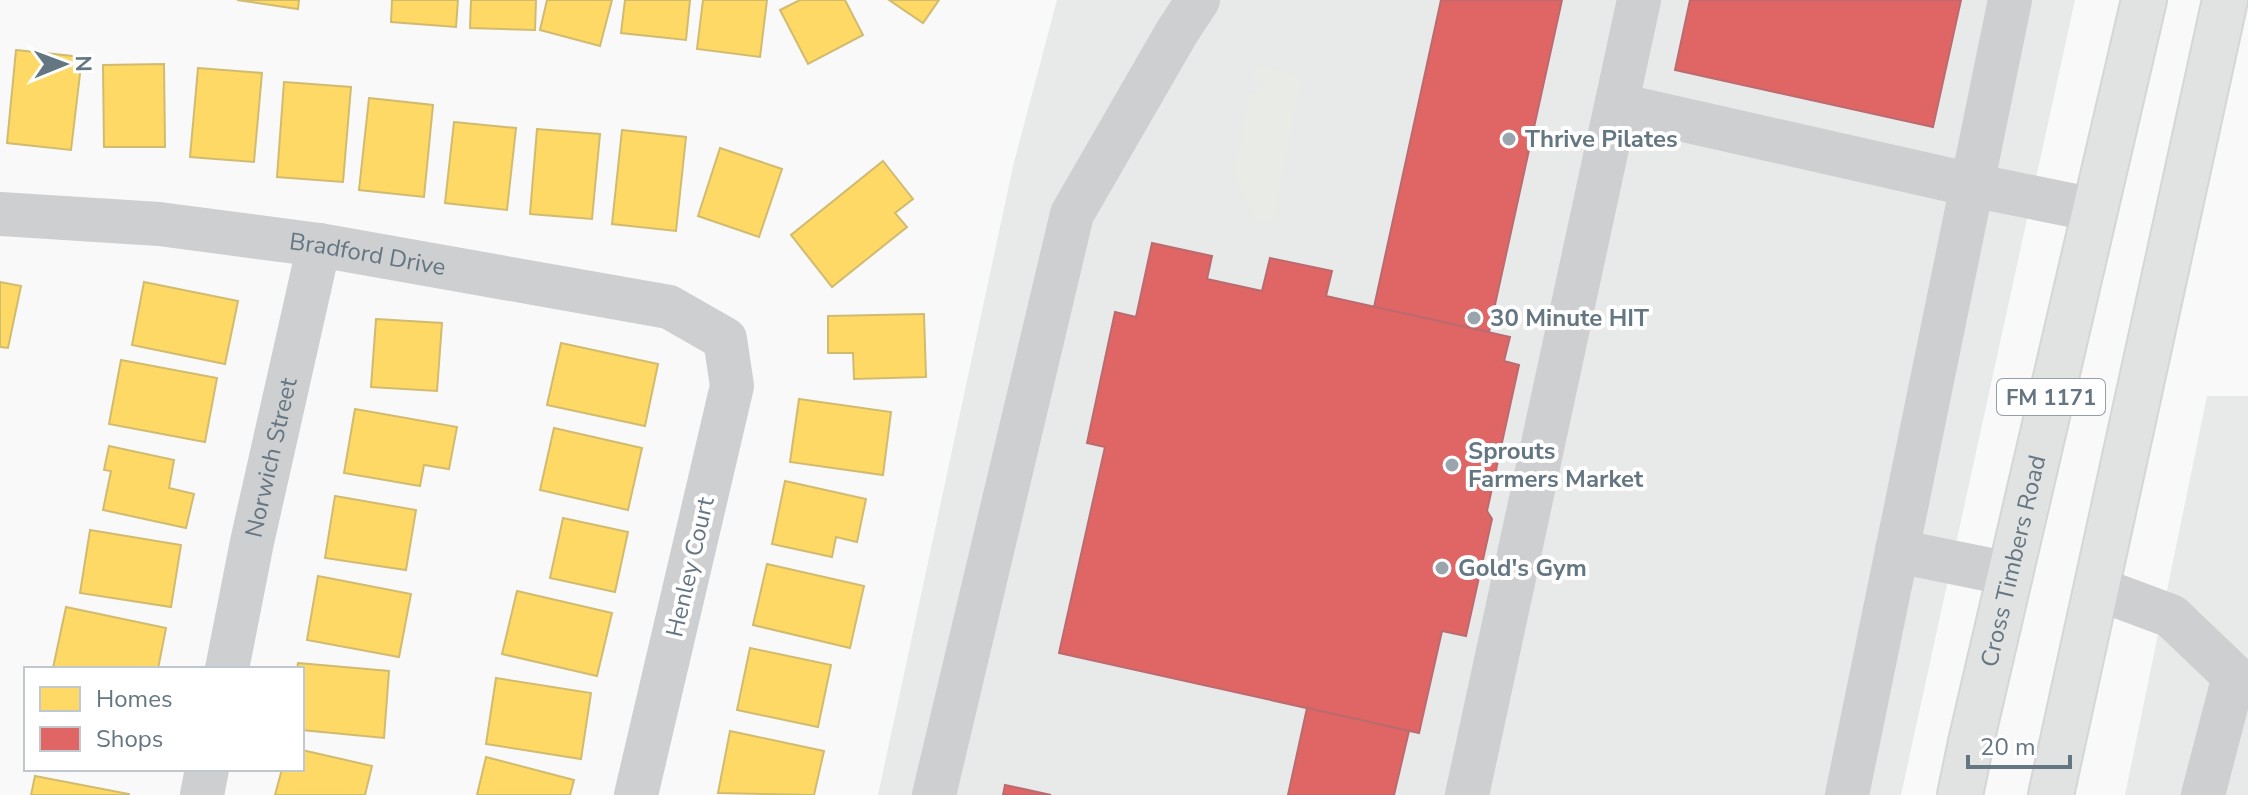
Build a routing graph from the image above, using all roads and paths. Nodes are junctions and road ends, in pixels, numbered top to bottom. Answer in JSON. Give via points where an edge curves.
{"nodes":[{"id":1,"x":1198,"y":0,"type":"edge"},
{"id":2,"x":1639,"y":0,"type":"edge"},
{"id":3,"x":2010,"y":0,"type":"edge"},
{"id":4,"x":2144,"y":0,"type":"edge"},
{"id":5,"x":2225,"y":0,"type":"edge"},
{"id":6,"x":1618,"y":105,"type":"junction"},
{"id":7,"x":1972,"y":185,"type":"junction"},
{"id":8,"x":2095,"y":210,"type":"junction"},
{"id":9,"x":0,"y":214,"type":"edge"},
{"id":10,"x":319,"y":245,"type":"junction"},
{"id":11,"x":725,"y":339,"type":"joint"},
{"id":12,"x":1897,"y":551,"type":"junction"},
{"id":13,"x":2010,"y":574,"type":"junction"},
{"id":14,"x":2096,"y":588,"type":"junction"},
{"id":15,"x":227,"y":667,"type":"edge"},
{"id":16,"x":2243,"y":672,"type":"edge"},
{"id":17,"x":207,"y":771,"type":"edge"},
{"id":18,"x":202,"y":795,"type":"edge"},
{"id":19,"x":636,"y":795,"type":"edge"},
{"id":20,"x":934,"y":795,"type":"edge"},
{"id":21,"x":1467,"y":795,"type":"edge"},
{"id":22,"x":1847,"y":795,"type":"edge"},
{"id":23,"x":1960,"y":795,"type":"edge"},
{"id":24,"x":2051,"y":795,"type":"edge"},
{"id":25,"x":2203,"y":795,"type":"edge"}],
"edges":[{"from":1,"to":20,"type":"street","via":[[1072,214]]},
{"from":2,"to":6,"type":"street"},
{"from":3,"to":7,"type":"street"},
{"from":4,"to":8,"type":"main road","name":"Cross Timbers Road","number":"FM 1171"},
{"from":5,"to":14,"type":"main road","number":"FM 1171"},
{"from":6,"to":7,"type":"street"},
{"from":6,"to":21,"type":"street"},
{"from":7,"to":8,"type":"street"},
{"from":7,"to":12,"type":"street"},
{"from":8,"to":13,"type":"main road","name":"Cross Timbers Road","number":"FM 1171"},
{"from":9,"to":10,"type":"street","name":"Bradford Drive","via":[[159,224]]},
{"from":10,"to":11,"type":"street","name":"Bradford Drive","via":[[669,307]]},
{"from":10,"to":15,"type":"street","name":"Norwich Street"},
{"from":11,"to":19,"type":"street","name":"Henley Court","via":[[732,386]]},
{"from":12,"to":13,"type":"street"},
{"from":12,"to":22,"type":"street"},
{"from":13,"to":23,"type":"main road","name":"Cross Timbers Road","number":"FM 1171"},
{"from":14,"to":16,"type":"street","via":[[2171,616]]},
{"from":14,"to":24,"type":"main road","number":"FM 1171"},
{"from":16,"to":25,"type":"street"},
{"from":17,"to":18,"type":"street"}]}
